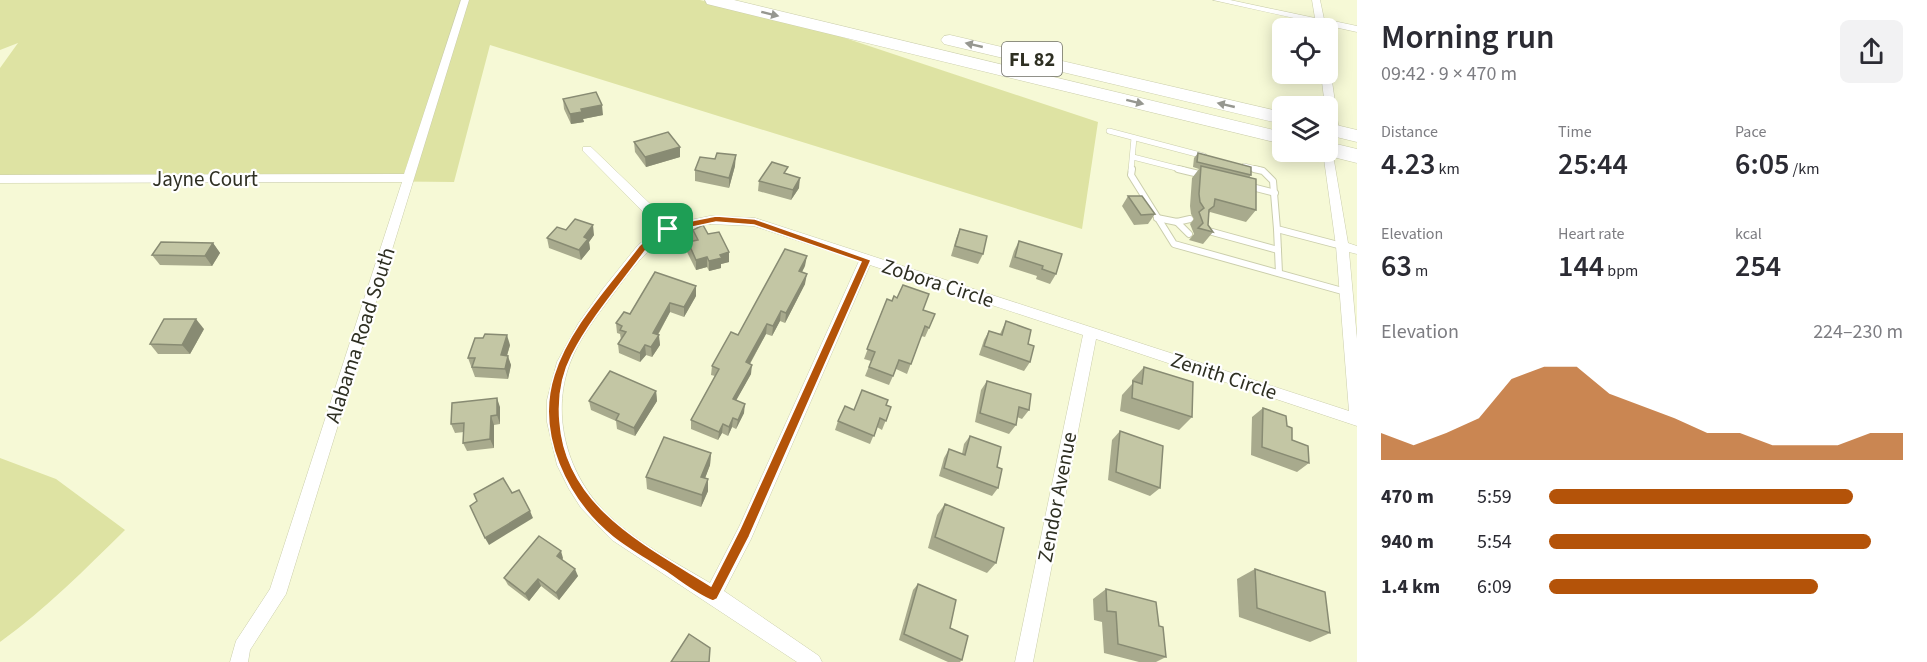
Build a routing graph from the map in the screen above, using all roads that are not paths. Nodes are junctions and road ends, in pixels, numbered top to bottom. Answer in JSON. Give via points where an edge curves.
{"nodes":[{"id":1,"x":465,"y":0,"type":"edge"},
{"id":2,"x":714,"y":0,"type":"edge"},
{"id":3,"x":782,"y":0,"type":"edge"},
{"id":4,"x":1217,"y":0,"type":"edge"},
{"id":5,"x":1316,"y":0,"type":"edge"},
{"id":6,"x":1292,"y":18,"type":"edge"},
{"id":7,"x":1320,"y":18,"type":"edge"},
{"id":8,"x":1338,"y":27,"type":"edge"},
{"id":9,"x":1357,"y":29,"type":"edge"},
{"id":10,"x":1272,"y":116,"type":"edge"},
{"id":11,"x":1108,"y":131,"type":"dead end"},
{"id":12,"x":1272,"y":136,"type":"edge"},
{"id":13,"x":1357,"y":136,"type":"edge"},
{"id":14,"x":1134,"y":138,"type":"junction"},
{"id":15,"x":1338,"y":139,"type":"edge"},
{"id":16,"x":1338,"y":146,"type":"edge"},
{"id":17,"x":587,"y":149,"type":"dead end"},
{"id":18,"x":1357,"y":156,"type":"edge"},
{"id":19,"x":1132,"y":157,"type":"junction"},
{"id":20,"x":1172,"y":157,"type":"junction"},
{"id":21,"x":1211,"y":158,"type":"edge"},
{"id":22,"x":1332,"y":162,"type":"edge"},
{"id":23,"x":1234,"y":164,"type":"edge"},
{"id":24,"x":1211,"y":177,"type":"edge"},
{"id":25,"x":410,"y":178,"type":"junction"},
{"id":26,"x":0,"y":179,"type":"edge"},
{"id":27,"x":1242,"y":184,"type":"edge"},
{"id":28,"x":1275,"y":193,"type":"junction"},
{"id":29,"x":1157,"y":218,"type":"junction"},
{"id":30,"x":1177,"y":222,"type":"junction"},
{"id":31,"x":1190,"y":222,"type":"dead end"},
{"id":32,"x":1205,"y":226,"type":"edge"},
{"id":33,"x":668,"y":229,"type":"junction"},
{"id":34,"x":1276,"y":229,"type":"junction"},
{"id":35,"x":1214,"y":232,"type":"junction"},
{"id":36,"x":1189,"y":234,"type":"dead end"},
{"id":37,"x":1204,"y":237,"type":"edge"},
{"id":38,"x":1342,"y":246,"type":"junction"},
{"id":39,"x":1278,"y":250,"type":"junction"},
{"id":40,"x":1357,"y":250,"type":"edge"},
{"id":41,"x":866,"y":260,"type":"junction"},
{"id":42,"x":1279,"y":273,"type":"junction"},
{"id":43,"x":1347,"y":292,"type":"junction"},
{"id":44,"x":1090,"y":333,"type":"junction"},
{"id":45,"x":1357,"y":418,"type":"edge"},
{"id":46,"x":713,"y":595,"type":"junction"},
{"id":47,"x":239,"y":662,"type":"edge"},
{"id":48,"x":813,"y":662,"type":"edge"},
{"id":49,"x":1024,"y":662,"type":"edge"}],
"edges":[{"from":1,"to":25,"type":"street","name":"Alabama Road South"},
{"from":2,"to":12,"type":"highway","number":"FL 82","one_way":true},
{"from":10,"to":3,"type":"highway","number":"FL 82","one_way":true},
{"from":4,"to":6,"type":"street"},
{"from":5,"to":7,"type":"street"},
{"from":8,"to":9,"type":"street"},
{"from":11,"to":14,"type":"lane"},
{"from":13,"to":15,"type":"highway"},
{"from":14,"to":19,"type":"lane"},
{"from":14,"to":20,"type":"lane","via":[[1157,146]]},
{"from":16,"to":18,"type":"highway"},
{"from":17,"to":33,"type":"street"},
{"from":19,"to":20,"type":"lane"},
{"from":19,"to":29,"type":"lane","via":[[1131,175]]},
{"from":20,"to":21,"type":"lane","via":[[1188,154]]},
{"from":20,"to":24,"type":"lane"},
{"from":22,"to":38,"type":"street"},
{"from":23,"to":28,"type":"lane","via":[[1263,171],[1270,176]]},
{"from":25,"to":26,"type":"street","name":"Jayne Court"},
{"from":25,"to":47,"type":"street","name":"Alabama Road South","via":[[277,594],[242,647]]},
{"from":27,"to":28,"type":"lane"},
{"from":28,"to":34,"type":"lane"},
{"from":29,"to":30,"type":"lane"},
{"from":29,"to":42,"type":"lane","via":[[1174,244]]},
{"from":30,"to":31,"type":"lane"},
{"from":30,"to":36,"type":"lane"},
{"from":32,"to":35,"type":"lane"},
{"from":33,"to":41,"type":"street","name":"Zobora Circle","via":[[716,219],[755,222]]},
{"from":33,"to":46,"type":"street","name":"Zobora Circle","via":[[642,248],[566,356],[553,403],[556,439],[571,480],[616,533]]},
{"from":34,"to":38,"type":"lane"},
{"from":34,"to":39,"type":"lane"},
{"from":35,"to":37,"type":"lane"},
{"from":35,"to":39,"type":"lane"},
{"from":38,"to":40,"type":"street"},
{"from":38,"to":43,"type":"street"},
{"from":39,"to":42,"type":"lane"},
{"from":41,"to":44,"type":"street","name":"Zobora Circle"},
{"from":41,"to":46,"type":"street","via":[[750,522]]},
{"from":42,"to":43,"type":"lane"},
{"from":43,"to":45,"type":"street"},
{"from":44,"to":45,"type":"street","name":"Zenith Circle"},
{"from":44,"to":49,"type":"street","name":"Zendor Avenue"},
{"from":46,"to":48,"type":"street","name":"Zobora Circle"}]}
